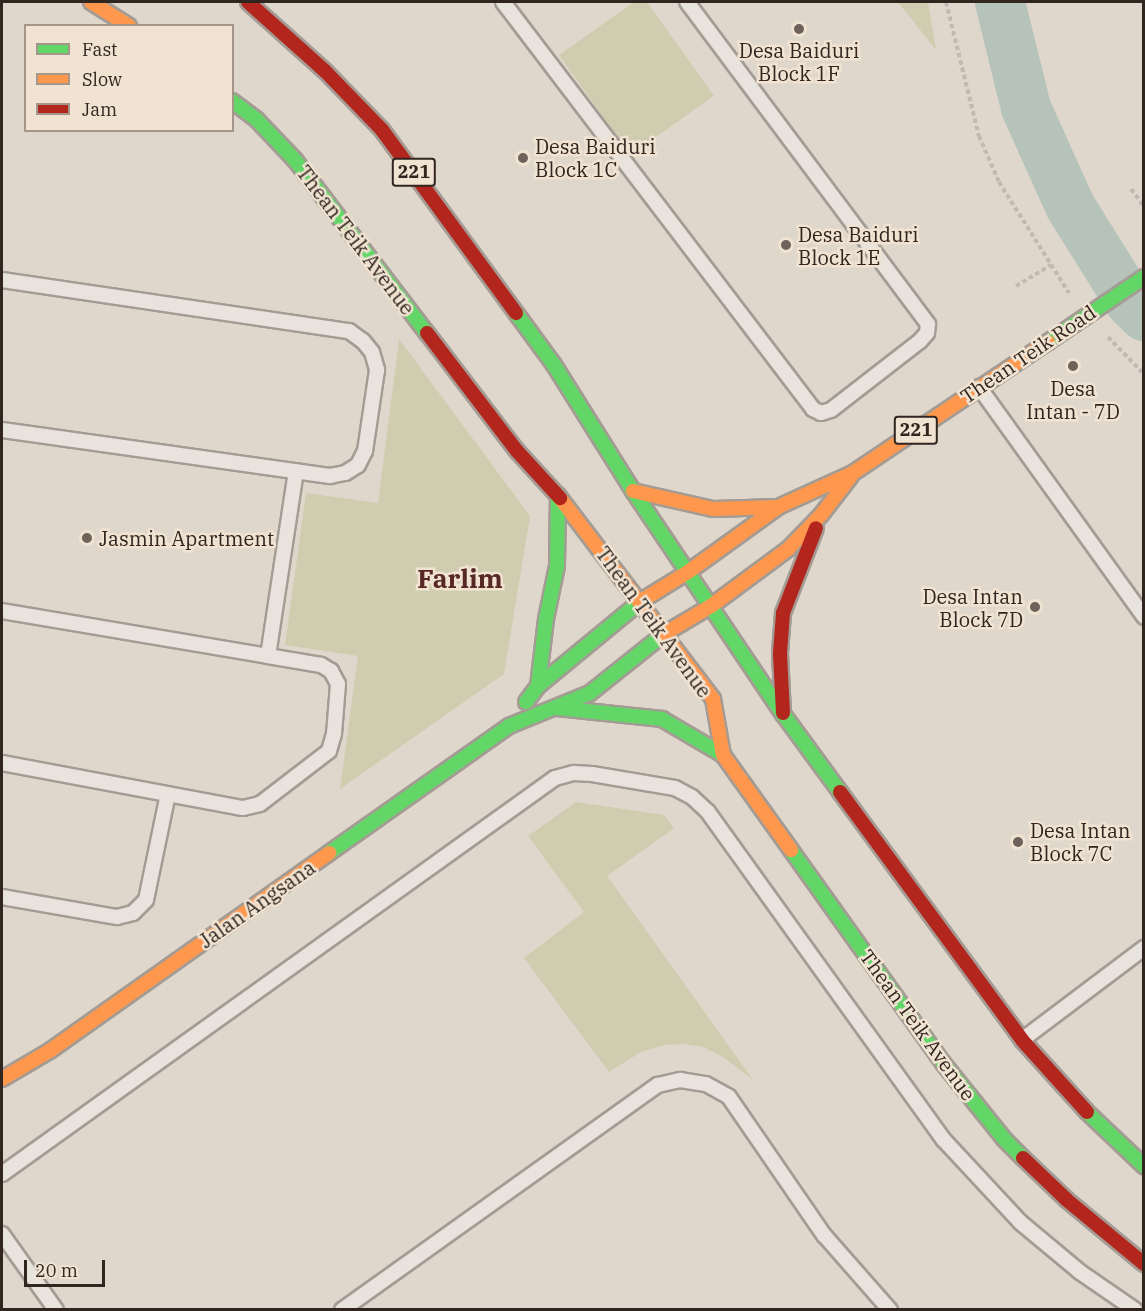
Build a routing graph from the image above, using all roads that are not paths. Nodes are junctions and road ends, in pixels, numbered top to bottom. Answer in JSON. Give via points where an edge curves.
{"nodes":[{"id":1,"x":91,"y":2,"type":"edge"},
{"id":2,"x":248,"y":2,"type":"edge"},
{"id":3,"x":503,"y":2,"type":"edge"},
{"id":4,"x":687,"y":2,"type":"edge"},
{"id":5,"x":126,"y":24,"type":"edge"},
{"id":6,"x":234,"y":103,"type":"edge"},
{"id":7,"x":1143,"y":277,"type":"edge"},
{"id":8,"x":2,"y":280,"type":"edge"},
{"id":9,"x":979,"y":387,"type":"junction"},
{"id":10,"x":2,"y":429,"type":"edge"},
{"id":11,"x":296,"y":471,"type":"junction"},
{"id":12,"x":853,"y":473,"type":"junction"},
{"id":13,"x":633,"y":491,"type":"junction"},
{"id":14,"x":558,"y":495,"type":"junction"},
{"id":15,"x":778,"y":507,"type":"junction"},
{"id":16,"x":821,"y":515,"type":"junction"},
{"id":17,"x":688,"y":572,"type":"junction"},
{"id":18,"x":641,"y":601,"type":"junction"},
{"id":19,"x":711,"y":606,"type":"junction"},
{"id":20,"x":2,"y":611,"type":"edge"},
{"id":21,"x":1143,"y":617,"type":"edge"},
{"id":22,"x":664,"y":634,"type":"junction"},
{"id":23,"x":268,"y":656,"type":"junction"},
{"id":24,"x":538,"y":686,"type":"junction"},
{"id":25,"x":557,"y":708,"type":"junction"},
{"id":26,"x":783,"y":714,"type":"junction"},
{"id":27,"x":509,"y":726,"type":"junction"},
{"id":28,"x":723,"y":755,"type":"junction"},
{"id":29,"x":2,"y":763,"type":"edge"},
{"id":30,"x":168,"y":794,"type":"junction"},
{"id":31,"x":2,"y":897,"type":"edge"},
{"id":32,"x":1143,"y":948,"type":"edge"},
{"id":33,"x":1022,"y":1040,"type":"junction"},
{"id":34,"x":2,"y":1079,"type":"edge"},
{"id":35,"x":1143,"y":1166,"type":"edge"},
{"id":36,"x":2,"y":1174,"type":"edge"},
{"id":37,"x":2,"y":1234,"type":"edge"},
{"id":38,"x":1143,"y":1264,"type":"edge"},
{"id":39,"x":56,"y":1310,"type":"edge"},
{"id":40,"x":342,"y":1310,"type":"edge"},
{"id":41,"x":890,"y":1310,"type":"edge"},
{"id":42,"x":1135,"y":1310,"type":"edge"}],
"edges":[{"from":1,"to":5,"type":"main road"},
{"from":2,"to":13,"type":"main road","number":"221","via":[[325,71],[382,130],[554,365]]},
{"from":3,"to":4,"type":"lane","via":[[813,409],[821,413],[831,410],[920,340],[927,333],[928,324]]},
{"from":6,"to":14,"type":"main road","name":"Thean Teik Avenue","via":[[257,120],[295,160],[517,451]]},
{"from":7,"to":9,"type":"main road","name":"Thean Teik Road","number":"221"},
{"from":8,"to":11,"type":"lane","via":[[349,331],[372,352],[377,370],[365,452],[358,465],[345,473],[330,476]]},
{"from":9,"to":12,"type":"main road","name":"Thean Teik Road","number":"221"},
{"from":9,"to":21,"type":"lane"},
{"from":10,"to":11,"type":"lane"},
{"from":11,"to":23,"type":"lane"},
{"from":12,"to":15,"type":"main road","name":"Thean Teik Road","number":"221"},
{"from":12,"to":16,"type":"main road","name":"Thean Teik Road","number":"221"},
{"from":13,"to":15,"type":"main road","via":[[713,509]]},
{"from":13,"to":17,"type":"main road","number":"221"},
{"from":14,"to":18,"type":"main road","name":"Thean Teik Avenue"},
{"from":14,"to":24,"type":"main road","via":[[557,567]]},
{"from":15,"to":17,"type":"main road","name":"Thean Teik Road","number":"221"},
{"from":16,"to":19,"type":"main road","name":"Thean Teik Road","number":"221","via":[[788,549]]},
{"from":16,"to":26,"type":"main road","via":[[783,613]]},
{"from":17,"to":18,"type":"main road","name":"Thean Teik Road"},
{"from":17,"to":19,"type":"main road","number":"221"},
{"from":18,"to":22,"type":"main road","name":"Thean Teik Avenue"},
{"from":18,"to":24,"type":"main road","name":"Jalan Angsana"},
{"from":19,"to":22,"type":"main road","name":"Thean Teik Road"},
{"from":19,"to":26,"type":"main road"},
{"from":20,"to":23,"type":"lane"},
{"from":22,"to":25,"type":"main road","name":"Jalan Angsana","via":[[590,693]]},
{"from":22,"to":28,"type":"main road","name":"Thean Teik Avenue","via":[[713,699]]},
{"from":23,"to":30,"type":"lane","via":[[321,665],[331,671],[338,684],[329,751],[260,804],[243,808]]},
{"from":24,"to":27,"type":"main road","name":"Jalan Angsana"},
{"from":25,"to":27,"type":"main road","name":"Jalan Angsana"},
{"from":25,"to":28,"type":"main road","via":[[662,719]]},
{"from":26,"to":33,"type":"main road"},
{"from":27,"to":34,"type":"main road","name":"Jalan Angsana","via":[[51,1050]]},
{"from":28,"to":38,"type":"main road","name":"Thean Teik Avenue","via":[[943,1063],[1005,1140],[1067,1200]]},
{"from":29,"to":30,"type":"lane"},
{"from":30,"to":31,"type":"lane","via":[[146,900],[133,913],[117,917]]},
{"from":32,"to":33,"type":"lane"},
{"from":33,"to":35,"type":"main road"},
{"from":36,"to":42,"type":"lane","via":[[555,778],[592,774],[675,788],[700,804],[943,1139],[1020,1222],[1080,1272]]},
{"from":37,"to":39,"type":"lane"},
{"from":40,"to":41,"type":"lane","via":[[658,1085],[680,1080],[706,1084],[729,1097],[824,1235]]}]}
